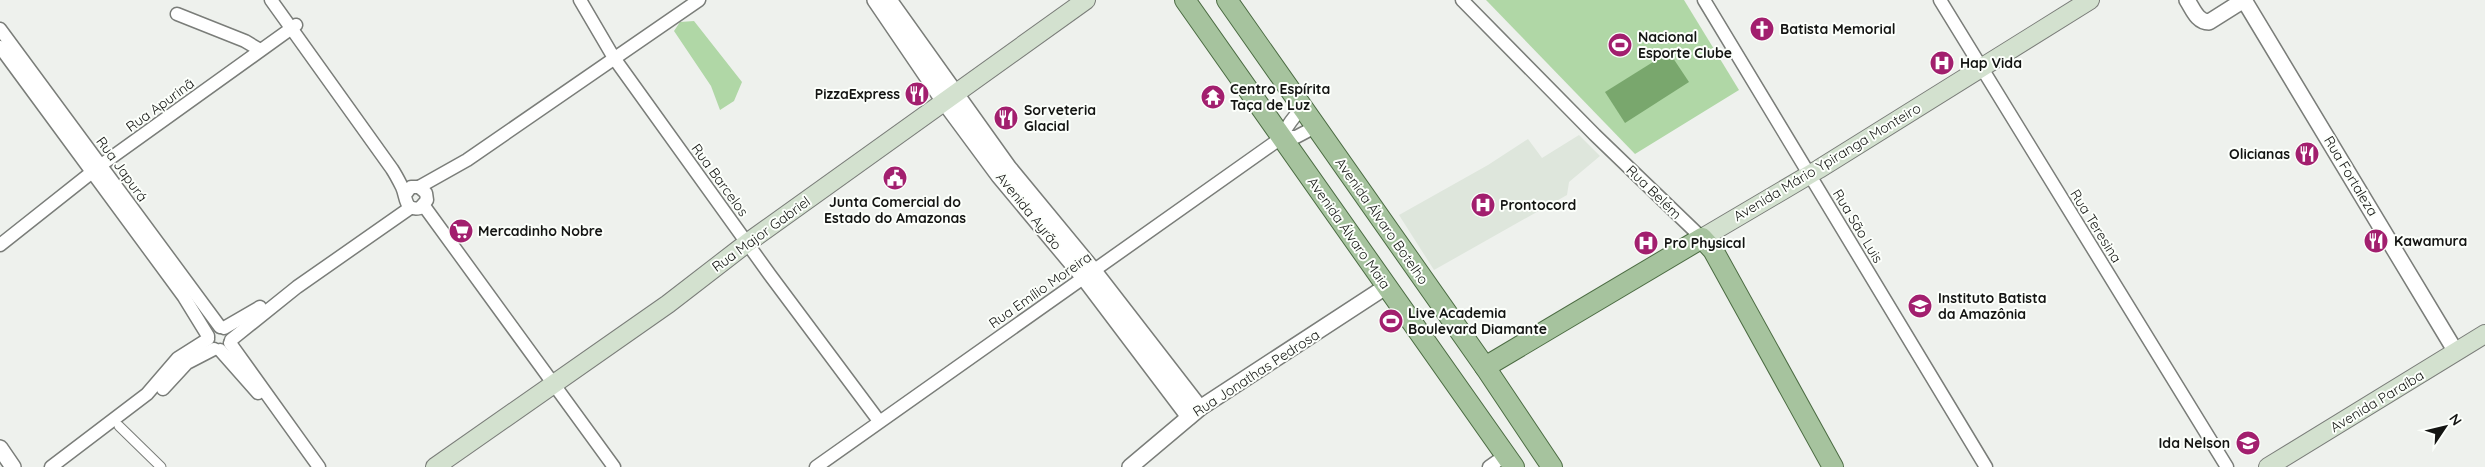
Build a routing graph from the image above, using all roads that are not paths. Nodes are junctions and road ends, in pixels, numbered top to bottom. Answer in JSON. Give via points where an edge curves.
{"nodes":[{"id":1,"x":271,"y":0,"type":"edge"},
{"id":2,"x":278,"y":0,"type":"edge"},
{"id":3,"x":580,"y":0,"type":"edge"},
{"id":4,"x":699,"y":0,"type":"edge"},
{"id":5,"x":876,"y":0,"type":"edge"},
{"id":6,"x":889,"y":0,"type":"edge"},
{"id":7,"x":1086,"y":0,"type":"edge"},
{"id":8,"x":1185,"y":0,"type":"edge"},
{"id":9,"x":1227,"y":0,"type":"edge"},
{"id":10,"x":1462,"y":0,"type":"edge"},
{"id":11,"x":1704,"y":0,"type":"edge"},
{"id":12,"x":1940,"y":0,"type":"edge"},
{"id":13,"x":2090,"y":0,"type":"edge"},
{"id":14,"x":2187,"y":0,"type":"edge"},
{"id":15,"x":177,"y":14,"type":"dead end"},
{"id":16,"x":294,"y":26,"type":"junction"},
{"id":17,"x":0,"y":29,"type":"edge"},
{"id":18,"x":0,"y":48,"type":"edge"},
{"id":19,"x":260,"y":50,"type":"junction"},
{"id":20,"x":614,"y":58,"type":"junction"},
{"id":21,"x":1981,"y":68,"type":"junction"},
{"id":22,"x":950,"y":99,"type":"junction"},
{"id":23,"x":1303,"y":108,"type":"junction"},
{"id":24,"x":1316,"y":126,"type":"junction"},
{"id":25,"x":1282,"y":137,"type":"junction"},
{"id":26,"x":97,"y":169,"type":"junction"},
{"id":27,"x":1810,"y":174,"type":"junction"},
{"id":28,"x":422,"y":194,"type":"junction"},
{"id":29,"x":406,"y":201,"type":"junction"},
{"id":30,"x":367,"y":233,"type":"junction"},
{"id":31,"x":1702,"y":238,"type":"junction"},
{"id":32,"x":747,"y":243,"type":"junction"},
{"id":33,"x":0,"y":245,"type":"edge"},
{"id":34,"x":1089,"y":274,"type":"junction"},
{"id":35,"x":1387,"y":286,"type":"junction"},
{"id":36,"x":222,"y":327,"type":"junction"},
{"id":37,"x":2485,"y":334,"type":"edge"},
{"id":38,"x":218,"y":343,"type":"junction"},
{"id":39,"x":2456,"y":352,"type":"junction"},
{"id":40,"x":1485,"y":368,"type":"junction"},
{"id":41,"x":553,"y":384,"type":"junction"},
{"id":42,"x":149,"y":397,"type":"junction"},
{"id":43,"x":1195,"y":413,"type":"junction"},
{"id":44,"x":879,"y":421,"type":"junction"},
{"id":45,"x":119,"y":426,"type":"junction"},
{"id":46,"x":0,"y":448,"type":"edge"},
{"id":47,"x":1510,"y":461,"type":"edge"},
{"id":48,"x":13,"y":467,"type":"edge"},
{"id":49,"x":51,"y":467,"type":"edge"},
{"id":50,"x":65,"y":467,"type":"edge"},
{"id":51,"x":161,"y":467,"type":"edge"},
{"id":52,"x":319,"y":467,"type":"edge"},
{"id":53,"x":435,"y":467,"type":"edge"},
{"id":54,"x":614,"y":467,"type":"edge"},
{"id":55,"x":816,"y":467,"type":"edge"},
{"id":56,"x":1130,"y":467,"type":"edge"},
{"id":57,"x":1489,"y":467,"type":"edge"},
{"id":58,"x":1552,"y":467,"type":"edge"},
{"id":59,"x":1833,"y":467,"type":"edge"},
{"id":60,"x":1986,"y":467,"type":"edge"},
{"id":61,"x":2227,"y":467,"type":"edge"},
{"id":62,"x":2268,"y":467,"type":"edge"}],
"edges":[{"from":1,"to":16,"type":"street"},
{"from":2,"to":16,"type":"street"},
{"from":3,"to":20,"type":"street","name":"Rua Barcelos"},
{"from":4,"to":20,"type":"street"},
{"from":5,"to":22,"type":"street","name":"Avenida Ayrão"},
{"from":6,"to":22,"type":"street","name":"Avenida Ayrão"},
{"from":7,"to":22,"type":"main road","name":"Rua Major Gabriel"},
{"from":8,"to":25,"type":"main road","name":"Avenida Álvaro Maia"},
{"from":9,"to":23,"type":"main road","name":"Avenida Álvaro Botelho"},
{"from":10,"to":31,"type":"street","name":"Rua Belém"},
{"from":11,"to":27,"type":"street","name":"Rua São Luis"},
{"from":12,"to":21,"type":"street","name":"Rua Teresina"},
{"from":13,"to":21,"type":"main road","name":"Avenida Mário Ypiranga Monteiro"},
{"from":14,"to":39,"type":"street","name":"Rua Fortaleza","via":[[2198,18],[2205,22],[2244,0]]},
{"from":15,"to":19,"type":"street"},
{"from":16,"to":19,"type":"street","name":"Rua Apurinã"},
{"from":16,"to":28,"type":"street"},
{"from":16,"to":29,"type":"street","via":[[384,157]]},
{"from":17,"to":26,"type":"street","name":"Rua Japurá"},
{"from":18,"to":26,"type":"street","name":"Rua Japurá"},
{"from":19,"to":26,"type":"street","name":"Rua Apurinã"},
{"from":20,"to":28,"type":"street"},
{"from":20,"to":32,"type":"street","name":"Rua Barcelos"},
{"from":21,"to":27,"type":"main road","name":"Avenida Mário Ypiranga Monteiro"},
{"from":21,"to":61,"type":"street","name":"Rua Teresina"},
{"from":22,"to":32,"type":"main road","name":"Rua Major Gabriel"},
{"from":22,"to":34,"type":"street","name":"Avenida Ayrão","via":[[1004,172]]},
{"from":23,"to":24,"type":"main road","name":"Avenida Álvaro Botelho"},
{"from":23,"to":25,"type":"street","name":"Rua Emílio Moreira","via":[[1290,120]]},
{"from":24,"to":25,"type":"street","name":"Rua Emílio Moreira","via":[[1296,137]]},
{"from":24,"to":40,"type":"main road","name":"Avenida Álvaro Botelho"},
{"from":25,"to":34,"type":"street","name":"Rua Emílio Moreira"},
{"from":25,"to":35,"type":"main road","name":"Avenida Álvaro Maia"},
{"from":26,"to":33,"type":"street","name":"Rua Apurinã"},
{"from":26,"to":36,"type":"street","name":"Rua Japurá"},
{"from":26,"to":38,"type":"street","name":"Rua Japurá"},
{"from":27,"to":31,"type":"main road","name":"Avenida Mário Ypiranga Monteiro"},
{"from":27,"to":60,"type":"street","name":"Rua São Luis"},
{"from":28,"to":29,"type":"street","via":[[407,190]]},
{"from":28,"to":29,"type":"street","via":[[420,208]]},
{"from":28,"to":41,"type":"street"},
{"from":29,"to":30,"type":"street"},
{"from":30,"to":36,"type":"street","via":[[268,302]]},
{"from":30,"to":38,"type":"street"},
{"from":31,"to":40,"type":"main road","name":"Avenida Mário Ypiranga Monteiro"},
{"from":31,"to":59,"type":"main road","name":"Rua Belém","via":[[1713,250]]},
{"from":32,"to":41,"type":"main road","name":"Rua Major Gabriel","via":[[668,304]]},
{"from":32,"to":44,"type":"street","name":"Rua Barcelos"},
{"from":34,"to":43,"type":"street","name":"Avenida Ayrão"},
{"from":34,"to":44,"type":"street","name":"Rua Emílio Moreira"},
{"from":35,"to":43,"type":"street","name":"Rua Jonathas Pedrosa"},
{"from":35,"to":47,"type":"main road","name":"Avenida Álvaro Maia"},
{"from":36,"to":38,"type":"street","name":"Rua Japurá","via":[[229,333]]},
{"from":36,"to":38,"type":"street","via":[[212,329]]},
{"from":37,"to":39,"type":"main road","name":"Avenida Paraíba"},
{"from":38,"to":42,"type":"street","via":[[187,363]]},
{"from":38,"to":52,"type":"street","name":"Rua Japurá"},
{"from":39,"to":62,"type":"main road","name":"Avenida Paraíba"},
{"from":40,"to":58,"type":"main road","name":"Avenida Álvaro Botelho"},
{"from":41,"to":53,"type":"main road","name":"Rua Major Gabriel"},
{"from":41,"to":54,"type":"street"},
{"from":42,"to":45,"type":"street"},
{"from":42,"to":49,"type":"street"},
{"from":43,"to":56,"type":"street","name":"Rua Jonathas Pedrosa"},
{"from":44,"to":55,"type":"street","name":"Rua Emílio Moreira"},
{"from":45,"to":50,"type":"street"},
{"from":45,"to":51,"type":"street"},
{"from":46,"to":48,"type":"street"},
{"from":47,"to":57,"type":"street"}]}
